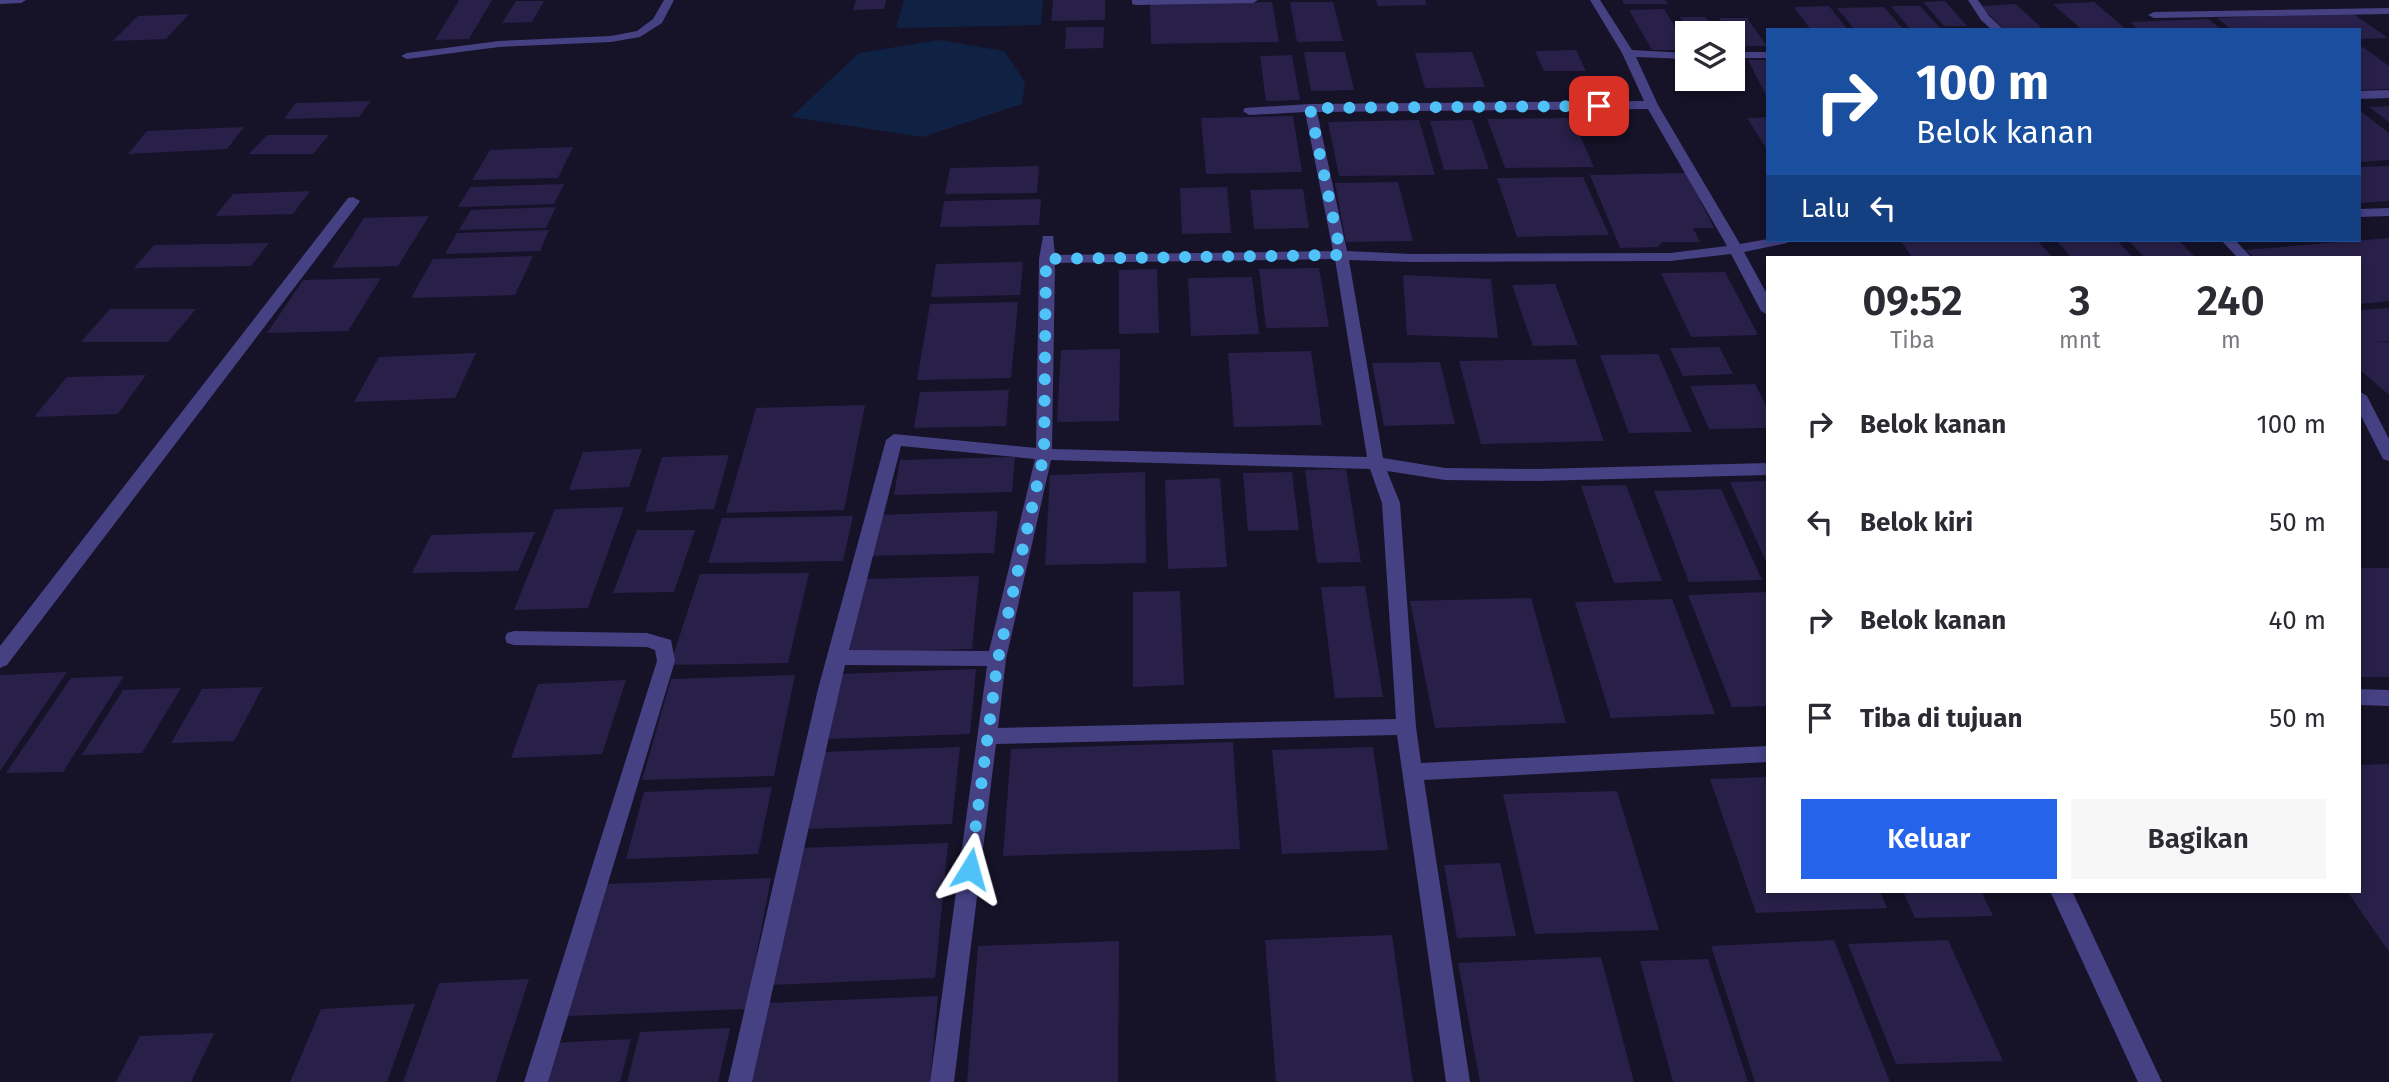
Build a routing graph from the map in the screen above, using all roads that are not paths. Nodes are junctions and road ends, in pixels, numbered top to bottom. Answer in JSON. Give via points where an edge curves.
{"nodes":[{"id":1,"x":21,"y":0,"type":"edge"},
{"id":2,"x":670,"y":0,"type":"edge"},
{"id":3,"x":1253,"y":0,"type":"edge"},
{"id":4,"x":1595,"y":0,"type":"edge"},
{"id":5,"x":1973,"y":0,"type":"edge"},
{"id":6,"x":0,"y":1,"type":"edge"},
{"id":7,"x":1136,"y":2,"type":"dead end"},
{"id":8,"x":2389,"y":11,"type":"edge"},
{"id":9,"x":2154,"y":15,"type":"dead end"},
{"id":10,"x":1997,"y":28,"type":"edge"},
{"id":11,"x":1628,"y":53,"type":"junction"},
{"id":12,"x":1675,"y":55,"type":"edge"},
{"id":13,"x":1745,"y":55,"type":"edge"},
{"id":14,"x":1766,"y":55,"type":"edge"},
{"id":15,"x":407,"y":56,"type":"dead end"},
{"id":16,"x":2389,"y":94,"type":"edge"},
{"id":17,"x":2361,"y":95,"type":"edge"},
{"id":18,"x":1652,"y":106,"type":"junction"},
{"id":19,"x":1310,"y":108,"type":"junction"},
{"id":20,"x":1249,"y":111,"type":"dead end"},
{"id":21,"x":353,"y":201,"type":"dead end"},
{"id":22,"x":2389,"y":212,"type":"edge"},
{"id":23,"x":2361,"y":213,"type":"edge"},
{"id":24,"x":1048,"y":239,"type":"dead end"},
{"id":25,"x":1772,"y":242,"type":"edge"},
{"id":26,"x":2230,"y":242,"type":"edge"},
{"id":27,"x":1736,"y":249,"type":"junction"},
{"id":28,"x":1341,"y":255,"type":"junction"},
{"id":29,"x":2243,"y":256,"type":"edge"},
{"id":30,"x":1046,"y":259,"type":"junction"},
{"id":31,"x":1766,"y":307,"type":"edge"},
{"id":32,"x":2361,"y":402,"type":"edge"},
{"id":33,"x":1044,"y":454,"type":"junction"},
{"id":34,"x":2389,"y":455,"type":"edge"},
{"id":35,"x":1376,"y":463,"type":"junction"},
{"id":36,"x":1766,"y":469,"type":"edge"},
{"id":37,"x":514,"y":638,"type":"dead end"},
{"id":38,"x":838,"y":657,"type":"junction"},
{"id":39,"x":998,"y":659,"type":"junction"},
{"id":40,"x":0,"y":660,"type":"edge"},
{"id":41,"x":2361,"y":696,"type":"edge"},
{"id":42,"x":2389,"y":698,"type":"edge"},
{"id":43,"x":1406,"y":727,"type":"junction"},
{"id":44,"x":988,"y":736,"type":"junction"},
{"id":45,"x":1766,"y":754,"type":"edge"},
{"id":46,"x":1412,"y":772,"type":"junction"},
{"id":47,"x":2062,"y":893,"type":"edge"},
{"id":48,"x":536,"y":1082,"type":"edge"},
{"id":49,"x":740,"y":1082,"type":"edge"},
{"id":50,"x":942,"y":1082,"type":"edge"},
{"id":51,"x":1458,"y":1082,"type":"edge"},
{"id":52,"x":2150,"y":1082,"type":"edge"}],
"edges":[{"from":1,"to":6,"type":"street"},
{"from":2,"to":15,"type":"street","via":[[658,21],[640,34]]},
{"from":3,"to":7,"type":"street"},
{"from":4,"to":11,"type":"street"},
{"from":5,"to":10,"type":"street"},
{"from":8,"to":9,"type":"street"},
{"from":11,"to":12,"type":"street"},
{"from":11,"to":18,"type":"street"},
{"from":13,"to":14,"type":"street"},
{"from":16,"to":17,"type":"street"},
{"from":18,"to":19,"type":"street"},
{"from":18,"to":27,"type":"street"},
{"from":19,"to":20,"type":"street"},
{"from":19,"to":28,"type":"street"},
{"from":21,"to":40,"type":"street"},
{"from":22,"to":23,"type":"street"},
{"from":24,"to":30,"type":"street"},
{"from":25,"to":27,"type":"street"},
{"from":26,"to":29,"type":"street"},
{"from":27,"to":28,"type":"street","via":[[1670,257]]},
{"from":27,"to":31,"type":"street"},
{"from":28,"to":30,"type":"street"},
{"from":28,"to":35,"type":"street"},
{"from":30,"to":33,"type":"street"},
{"from":32,"to":34,"type":"street"},
{"from":33,"to":35,"type":"street"},
{"from":33,"to":38,"type":"street","via":[[894,440]]},
{"from":33,"to":39,"type":"street"},
{"from":35,"to":36,"type":"street","via":[[1458,474]]},
{"from":35,"to":43,"type":"street","via":[[1391,503]]},
{"from":37,"to":48,"type":"street","via":[[647,640],[664,645],[666,662]]},
{"from":38,"to":39,"type":"street"},
{"from":38,"to":49,"type":"street"},
{"from":39,"to":44,"type":"street"},
{"from":41,"to":42,"type":"street"},
{"from":43,"to":44,"type":"street"},
{"from":43,"to":46,"type":"street"},
{"from":44,"to":50,"type":"street"},
{"from":45,"to":46,"type":"street"},
{"from":46,"to":51,"type":"street"},
{"from":47,"to":52,"type":"street"}]}
